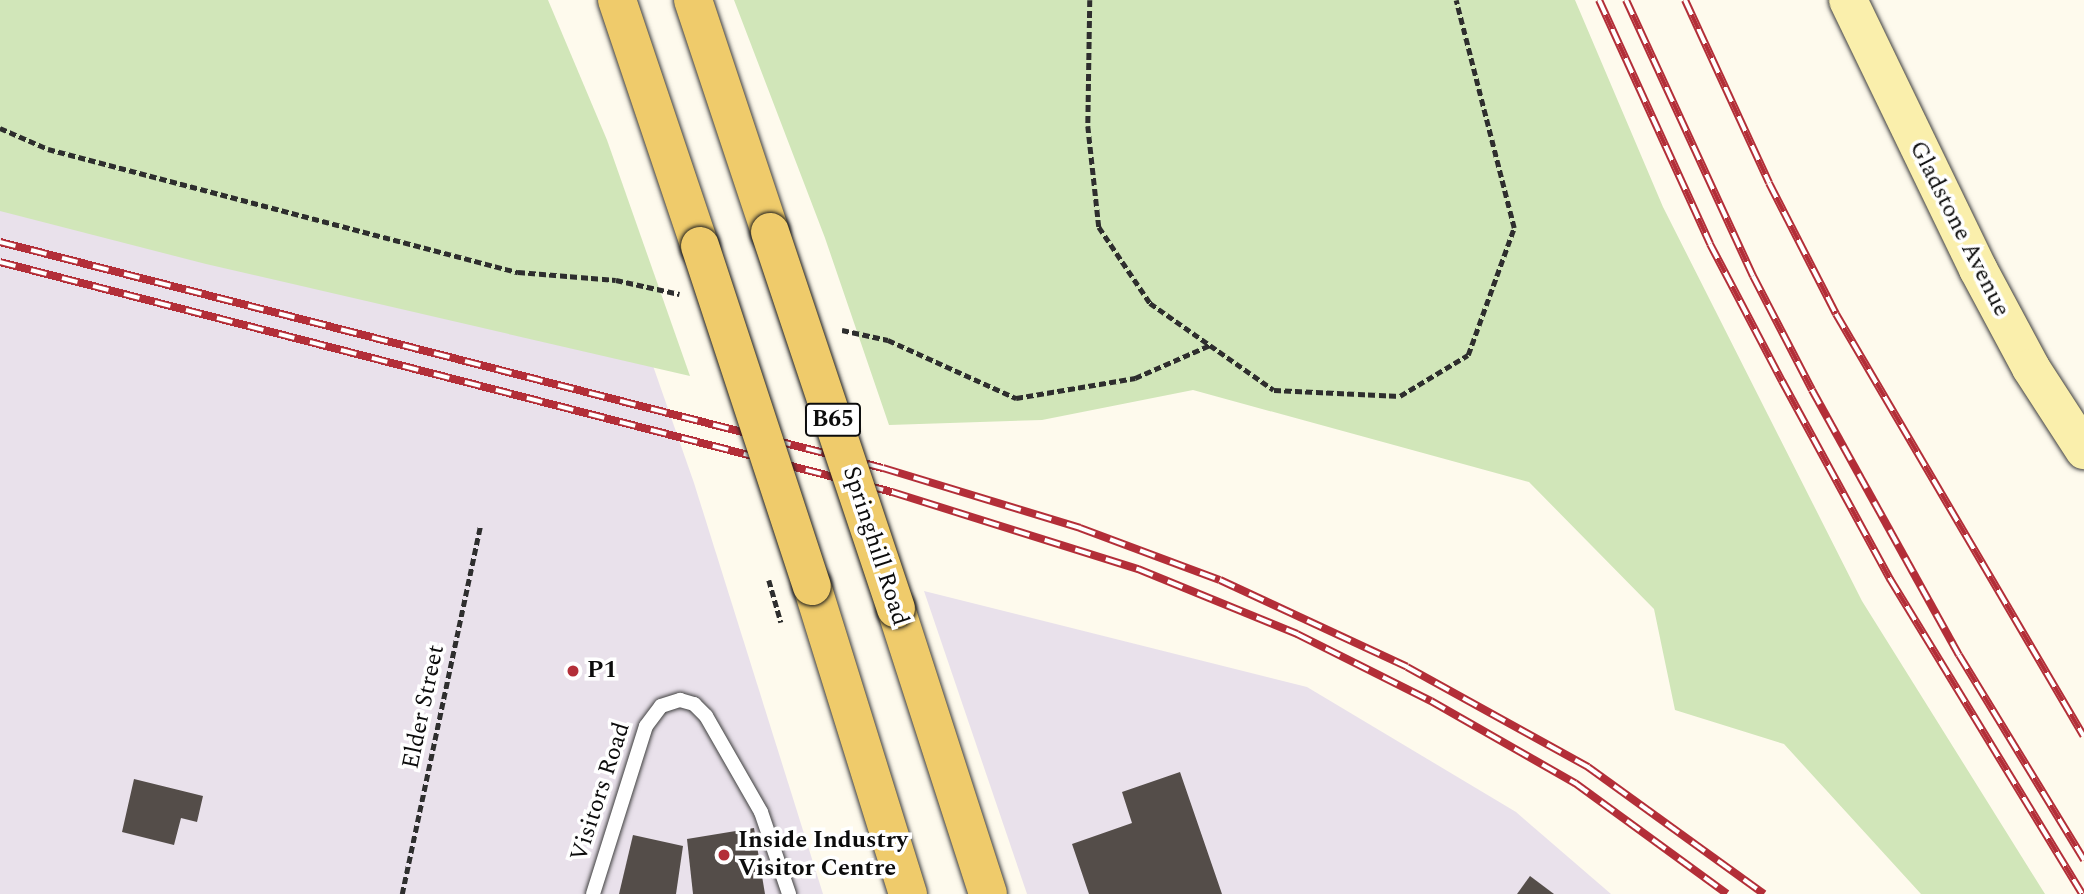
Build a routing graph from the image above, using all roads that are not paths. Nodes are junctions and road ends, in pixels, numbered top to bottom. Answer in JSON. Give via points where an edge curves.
{"nodes":[{"id":1,"x":617,"y":0,"type":"edge"},
{"id":2,"x":692,"y":0,"type":"edge"},
{"id":3,"x":1848,"y":0,"type":"edge"},
{"id":4,"x":2084,"y":450,"type":"edge"},
{"id":5,"x":593,"y":894,"type":"edge"},
{"id":6,"x":789,"y":894,"type":"edge"},
{"id":7,"x":908,"y":894,"type":"edge"},
{"id":8,"x":988,"y":894,"type":"edge"}],
"edges":[{"from":1,"to":7,"type":"main road","bridge":true,"via":[[813,586]]},
{"from":2,"to":8,"type":"main road","name":"Springhill Road","number":"B65","bridge":true},
{"from":3,"to":4,"type":"main road","name":"Gladstone Avenue","via":[[1889,94],[1978,269],[2031,368]]},
{"from":5,"to":6,"type":"lane","name":"Visitors Road","via":[[646,726],[661,706],[680,700],[694,704],[706,716],[761,812]]}]}
